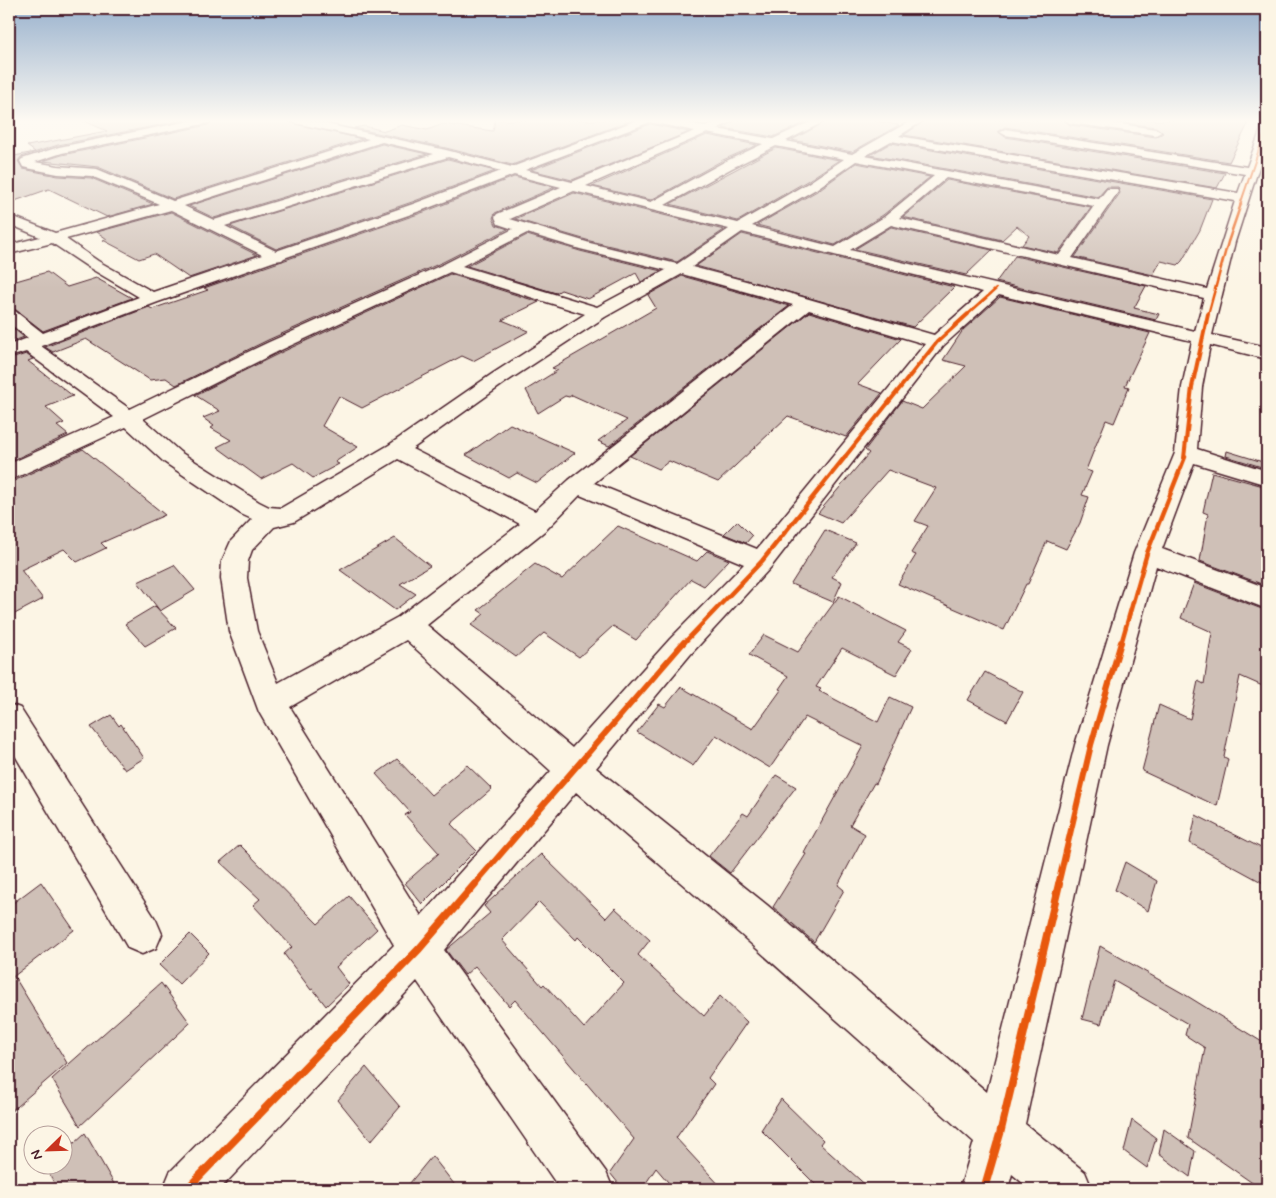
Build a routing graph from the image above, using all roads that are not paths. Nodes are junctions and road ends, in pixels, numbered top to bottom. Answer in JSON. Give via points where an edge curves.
{"nodes":[{"id":1,"x":102,"y":176,"type":"edge"},
{"id":2,"x":263,"y":176,"type":"edge"},
{"id":3,"x":373,"y":176,"type":"edge"},
{"id":4,"x":498,"y":176,"type":"edge"},
{"id":5,"x":535,"y":176,"type":"edge"},
{"id":6,"x":600,"y":176,"type":"edge"},
{"id":7,"x":708,"y":176,"type":"edge"},
{"id":8,"x":827,"y":176,"type":"edge"},
{"id":9,"x":942,"y":176,"type":"edge"},
{"id":10,"x":948,"y":176,"type":"edge"},
{"id":11,"x":1118,"y":176,"type":"edge"},
{"id":12,"x":1241,"y":176,"type":"edge"},
{"id":13,"x":1255,"y":176,"type":"edge"},
{"id":14,"x":1125,"y":177,"type":"junction"},
{"id":15,"x":1253,"y":180,"type":"junction"},
{"id":16,"x":575,"y":187,"type":"junction"},
{"id":17,"x":1243,"y":198,"type":"junction"},
{"id":18,"x":1102,"y":204,"type":"junction"},
{"id":19,"x":172,"y":205,"type":"junction"},
{"id":20,"x":653,"y":206,"type":"junction"},
{"id":21,"x":9,"y":219,"type":"edge"},
{"id":22,"x":889,"y":220,"type":"junction"},
{"id":23,"x":214,"y":226,"type":"junction"},
{"id":24,"x":741,"y":227,"type":"junction"},
{"id":25,"x":525,"y":228,"type":"junction"},
{"id":26,"x":53,"y":237,"type":"junction"},
{"id":27,"x":9,"y":250,"type":"edge"},
{"id":28,"x":838,"y":252,"type":"junction"},
{"id":29,"x":277,"y":257,"type":"junction"},
{"id":30,"x":1063,"y":260,"type":"junction"},
{"id":31,"x":450,"y":267,"type":"junction"},
{"id":32,"x":678,"y":270,"type":"junction"},
{"id":33,"x":996,"y":289,"type":"junction"},
{"id":34,"x":1213,"y":295,"type":"junction"},
{"id":35,"x":152,"y":298,"type":"junction"},
{"id":36,"x":805,"y":304,"type":"junction"},
{"id":37,"x":599,"y":313,"type":"junction"},
{"id":38,"x":9,"y":314,"type":"edge"},
{"id":39,"x":1202,"y":337,"type":"junction"},
{"id":40,"x":33,"y":342,"type":"junction"},
{"id":41,"x":937,"y":342,"type":"junction"},
{"id":42,"x":9,"y":351,"type":"edge"},
{"id":43,"x":1267,"y":353,"type":"edge"},
{"id":44,"x":129,"y":418,"type":"junction"},
{"id":45,"x":397,"y":450,"type":"junction"},
{"id":46,"x":1186,"y":453,"type":"junction"},
{"id":47,"x":9,"y":472,"type":"edge"},
{"id":48,"x":1267,"y":478,"type":"edge"},
{"id":49,"x":577,"y":485,"type":"junction"},
{"id":50,"x":284,"y":516,"type":"junction"},
{"id":51,"x":538,"y":523,"type":"junction"},
{"id":52,"x":1147,"y":553,"type":"junction"},
{"id":53,"x":762,"y":561,"type":"junction"},
{"id":54,"x":1267,"y":599,"type":"edge"},
{"id":55,"x":408,"y":625,"type":"junction"},
{"id":56,"x":270,"y":703,"type":"junction"},
{"id":57,"x":9,"y":717,"type":"edge"},
{"id":58,"x":572,"y":770,"type":"junction"},
{"id":59,"x":142,"y":934,"type":"dead end"},
{"id":60,"x":418,"y":949,"type":"junction"},
{"id":61,"x":1000,"y":1134,"type":"junction"},
{"id":62,"x":187,"y":1189,"type":"edge"},
{"id":63,"x":589,"y":1189,"type":"edge"},
{"id":64,"x":984,"y":1189,"type":"edge"},
{"id":65,"x":1068,"y":1189,"type":"edge"}],
"edges":[{"from":1,"to":19,"type":"street"},
{"from":2,"to":19,"type":"street"},
{"from":3,"to":23,"type":"street"},
{"from":4,"to":29,"type":"street"},
{"from":5,"to":16,"type":"street"},
{"from":6,"to":16,"type":"street"},
{"from":7,"to":20,"type":"street"},
{"from":8,"to":24,"type":"street"},
{"from":9,"to":22,"type":"street"},
{"from":10,"to":18,"type":"street"},
{"from":11,"to":14,"type":"street"},
{"from":12,"to":15,"type":"street"},
{"from":13,"to":15,"type":"street"},
{"from":14,"to":17,"type":"street"},
{"from":14,"to":18,"type":"street"},
{"from":15,"to":17,"type":"street"},
{"from":16,"to":20,"type":"street"},
{"from":16,"to":25,"type":"street","via":[[502,217],[507,223]]},
{"from":17,"to":34,"type":"street"},
{"from":18,"to":30,"type":"street"},
{"from":19,"to":23,"type":"street"},
{"from":19,"to":26,"type":"street"},
{"from":20,"to":24,"type":"street"},
{"from":21,"to":26,"type":"street"},
{"from":22,"to":28,"type":"street"},
{"from":22,"to":30,"type":"street"},
{"from":23,"to":29,"type":"street"},
{"from":24,"to":28,"type":"street"},
{"from":24,"to":32,"type":"street"},
{"from":25,"to":31,"type":"street"},
{"from":25,"to":32,"type":"street"},
{"from":26,"to":27,"type":"street"},
{"from":26,"to":35,"type":"street"},
{"from":28,"to":33,"type":"street"},
{"from":29,"to":35,"type":"street"},
{"from":30,"to":34,"type":"street"},
{"from":31,"to":37,"type":"street"},
{"from":31,"to":44,"type":"street","via":[[360,306]]},
{"from":32,"to":36,"type":"street","via":[[740,284]]},
{"from":32,"to":37,"type":"street"},
{"from":33,"to":39,"type":"street"},
{"from":33,"to":41,"type":"street"},
{"from":34,"to":39,"type":"street"},
{"from":35,"to":40,"type":"street"},
{"from":36,"to":41,"type":"street"},
{"from":36,"to":49,"type":"street"},
{"from":37,"to":45,"type":"street"},
{"from":38,"to":40,"type":"street"},
{"from":39,"to":43,"type":"street"},
{"from":39,"to":46,"type":"street","via":[[1192,387]]},
{"from":40,"to":42,"type":"street"},
{"from":40,"to":44,"type":"street"},
{"from":41,"to":53,"type":"street"},
{"from":44,"to":47,"type":"street"},
{"from":44,"to":50,"type":"street","via":[[172,457],[250,508],[265,515]]},
{"from":45,"to":50,"type":"street"},
{"from":45,"to":51,"type":"street"},
{"from":46,"to":48,"type":"street"},
{"from":46,"to":52,"type":"street"},
{"from":49,"to":51,"type":"street"},
{"from":49,"to":53,"type":"street"},
{"from":50,"to":56,"type":"street","via":[[265,521],[240,547],[234,561],[243,632]]},
{"from":51,"to":55,"type":"street"},
{"from":52,"to":54,"type":"street"},
{"from":52,"to":61,"type":"street","via":[[1091,746]]},
{"from":53,"to":58,"type":"street","via":[[680,647]]},
{"from":55,"to":56,"type":"street"},
{"from":55,"to":58,"type":"street"},
{"from":56,"to":60,"type":"street"},
{"from":57,"to":59,"type":"street"},
{"from":58,"to":60,"type":"street"},
{"from":58,"to":61,"type":"street","via":[[752,919]]},
{"from":60,"to":62,"type":"street"},
{"from":60,"to":63,"type":"street"},
{"from":61,"to":64,"type":"street"},
{"from":61,"to":65,"type":"street"}]}
